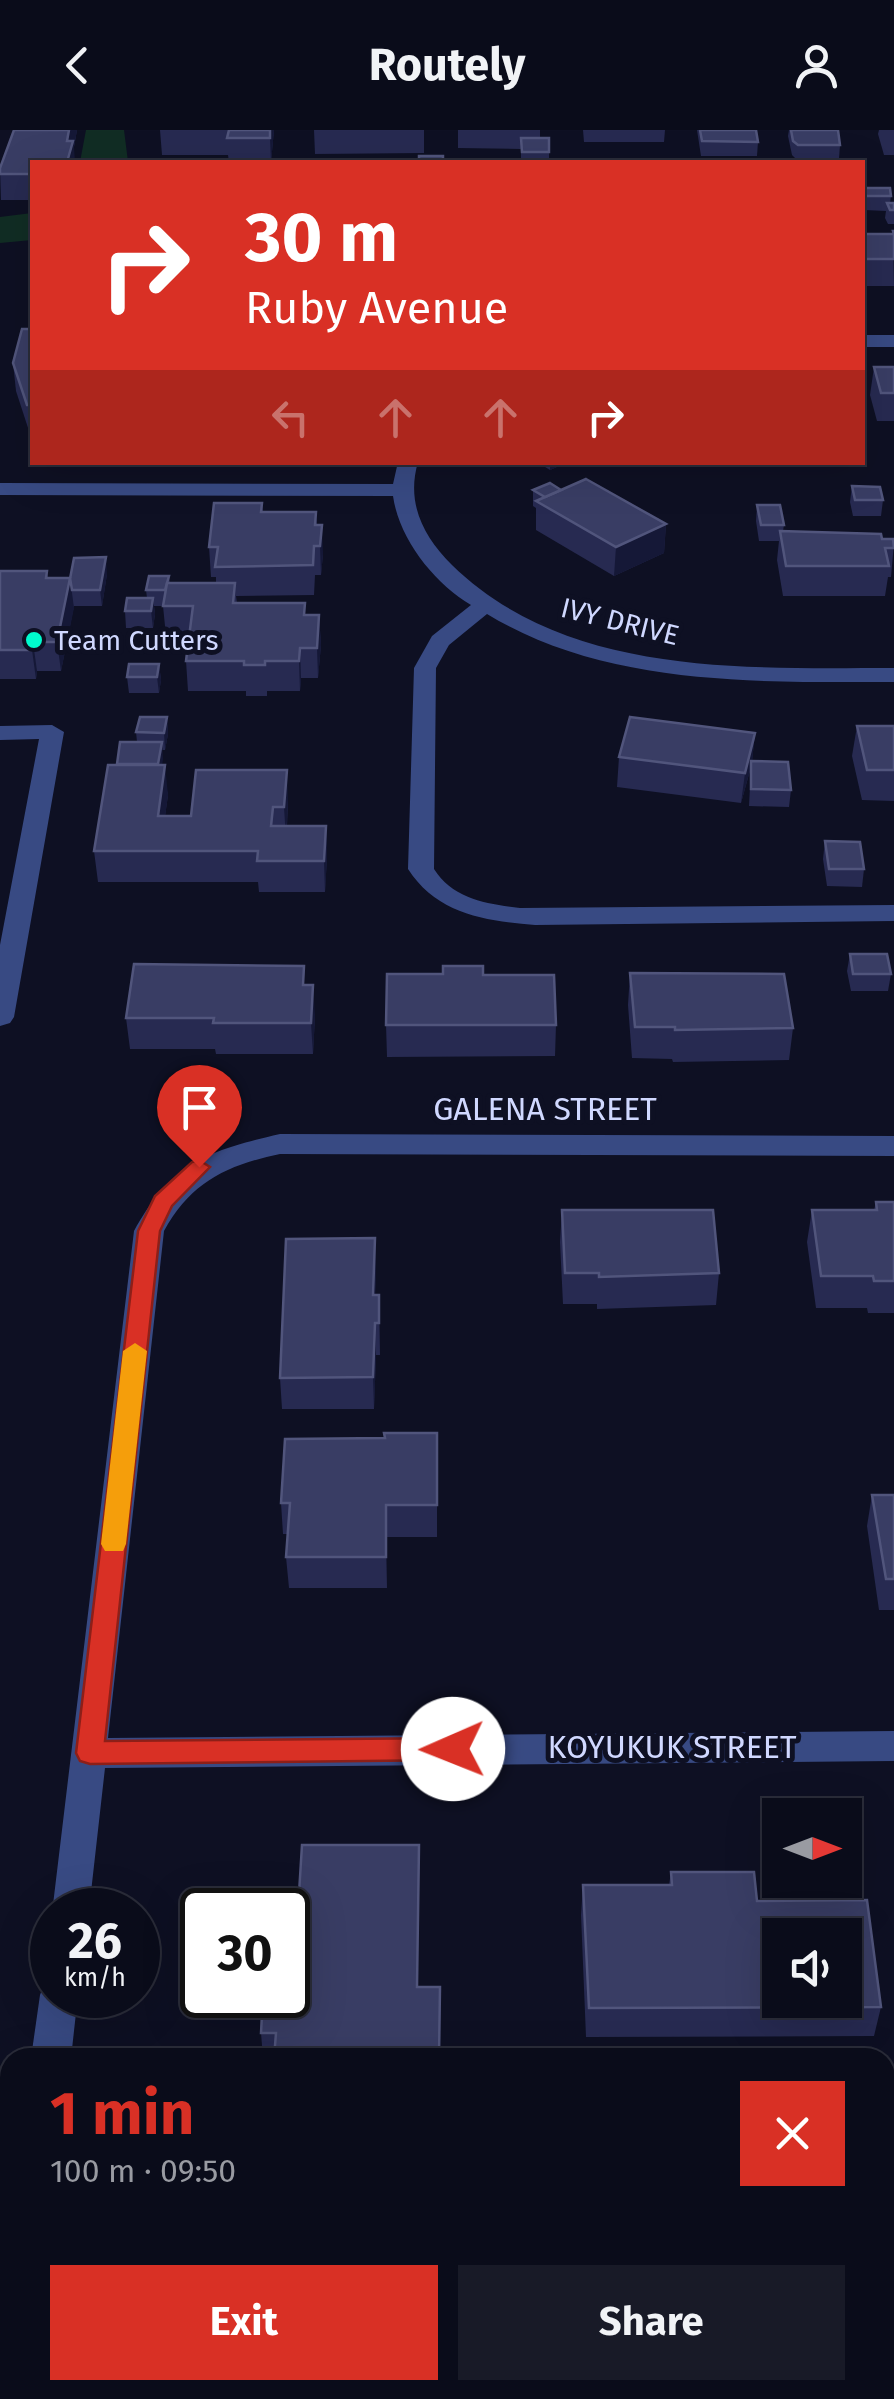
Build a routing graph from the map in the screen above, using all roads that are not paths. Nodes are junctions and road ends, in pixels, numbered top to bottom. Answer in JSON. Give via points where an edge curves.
{"nodes":[{"id":1,"x":865,"y":341,"type":"edge"},
{"id":2,"x":894,"y":341,"type":"edge"},
{"id":3,"x":407,"y":465,"type":"edge"},
{"id":4,"x":0,"y":489,"type":"edge"},
{"id":5,"x":403,"y":490,"type":"junction"},
{"id":6,"x":483,"y":606,"type":"junction"},
{"id":7,"x":894,"y":674,"type":"edge"},
{"id":8,"x":0,"y":732,"type":"edge"},
{"id":9,"x":894,"y":913,"type":"edge"},
{"id":10,"x":0,"y":1017,"type":"edge"},
{"id":11,"x":894,"y":1146,"type":"edge"},
{"id":12,"x":894,"y":1746,"type":"edge"},
{"id":13,"x":90,"y":1753,"type":"junction"},
{"id":14,"x":73,"y":1888,"type":"edge"},
{"id":15,"x":56,"y":2018,"type":"edge"},
{"id":16,"x":52,"y":2048,"type":"edge"}],
"edges":[{"from":1,"to":2,"type":"street"},
{"from":3,"to":5,"type":"street"},
{"from":4,"to":5,"type":"street"},
{"from":5,"to":6,"type":"street","name":"IVY DRIVE","via":[[420,542]]},
{"from":6,"to":7,"type":"street","name":"IVY DRIVE","via":[[570,644],[664,664],[743,674]]},
{"from":6,"to":9,"type":"street","via":[[440,640],[425,668],[426,881],[449,898],[521,916]]},
{"from":8,"to":10,"type":"street","via":[[52,732]]},
{"from":11,"to":13,"type":"street","name":"GALENA STREET","via":[[315,1142],[252,1150],[199,1167],[163,1202],[149,1231]]},
{"from":12,"to":13,"type":"street","name":"KOYUKUK STREET"},
{"from":13,"to":14,"type":"street"},
{"from":15,"to":16,"type":"street"}]}
